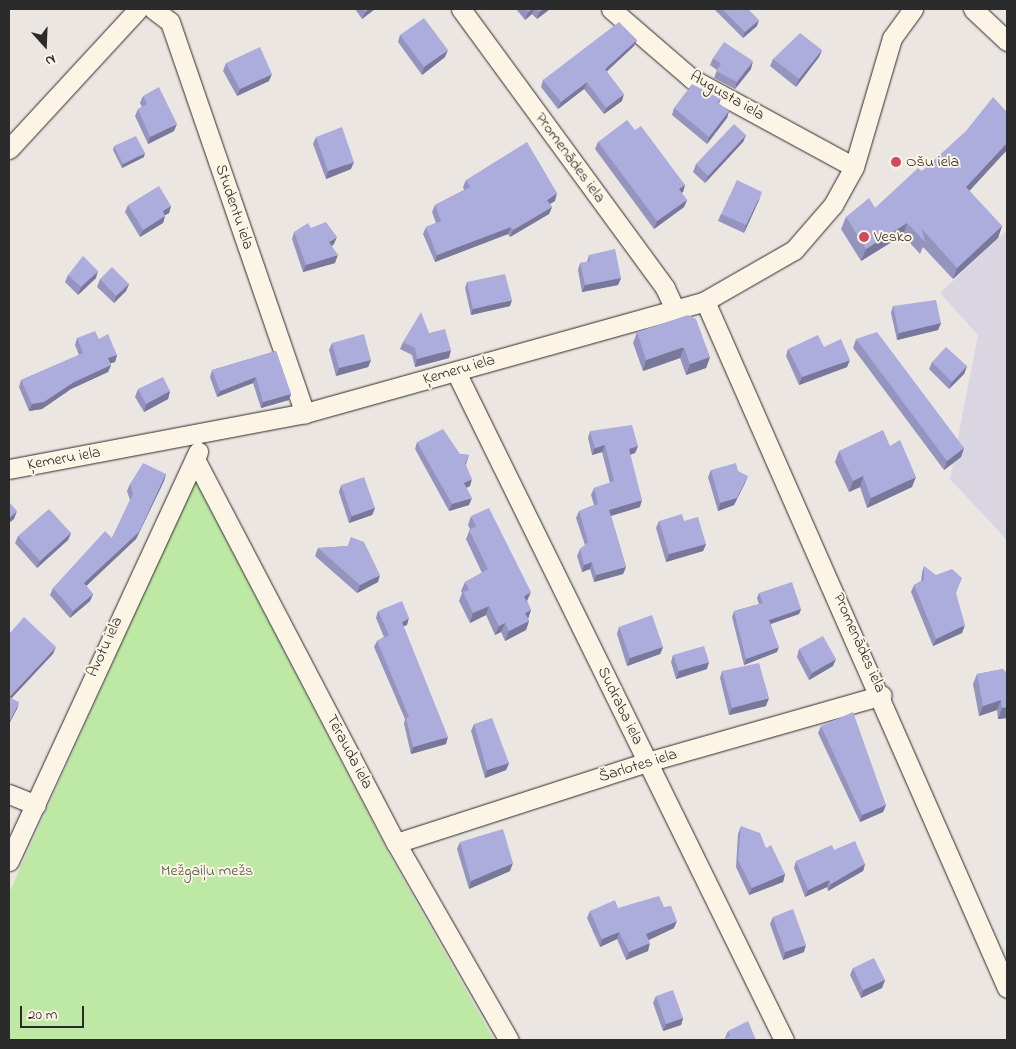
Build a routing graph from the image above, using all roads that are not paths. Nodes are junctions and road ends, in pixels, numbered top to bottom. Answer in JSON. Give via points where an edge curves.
{"nodes":[{"id":1,"x":138,"y":9,"type":"edge"},
{"id":2,"x":152,"y":9,"type":"edge"},
{"id":3,"x":461,"y":9,"type":"edge"},
{"id":4,"x":611,"y":9,"type":"edge"},
{"id":5,"x":912,"y":9,"type":"edge"},
{"id":6,"x":973,"y":9,"type":"edge"},
{"id":7,"x":1007,"y":41,"type":"edge"},
{"id":8,"x":9,"y":149,"type":"edge"},
{"id":9,"x":854,"y":167,"type":"junction"},
{"id":10,"x":705,"y":300,"type":"junction"},
{"id":11,"x":675,"y":309,"type":"junction"},
{"id":12,"x":456,"y":372,"type":"junction"},
{"id":13,"x":305,"y":413,"type":"junction"},
{"id":14,"x":205,"y":434,"type":"junction"},
{"id":15,"x":195,"y":459,"type":"junction"},
{"id":16,"x":9,"y":469,"type":"edge"},
{"id":17,"x":882,"y":695,"type":"junction"},
{"id":18,"x":647,"y":762,"type":"junction"},
{"id":19,"x":9,"y":794,"type":"edge"},
{"id":20,"x":36,"y":804,"type":"junction"},
{"id":21,"x":396,"y":843,"type":"junction"},
{"id":22,"x":9,"y":861,"type":"edge"},
{"id":23,"x":1007,"y":988,"type":"edge"},
{"id":24,"x":509,"y":1040,"type":"edge"},
{"id":25,"x":784,"y":1040,"type":"edge"}],
"edges":[{"from":1,"to":8,"type":"street"},
{"from":2,"to":13,"type":"street","name":"Studentu iela","via":[[170,22]]},
{"from":3,"to":11,"type":"street","name":"Promenādes iela","via":[[665,288]]},
{"from":4,"to":9,"type":"street","name":"Augusta iela","via":[[692,79]]},
{"from":5,"to":9,"type":"street","via":[[892,38]]},
{"from":6,"to":7,"type":"street"},
{"from":9,"to":10,"type":"street","name":"Ķemeru iela","via":[[833,205],[794,250]]},
{"from":10,"to":11,"type":"street","name":"Ķemeru iela"},
{"from":10,"to":17,"type":"street","name":"Promenādes iela"},
{"from":11,"to":12,"type":"street","name":"Ķemeru iela"},
{"from":12,"to":13,"type":"street","name":"Ķemeru iela"},
{"from":12,"to":18,"type":"street","name":"Sudraba iela"},
{"from":13,"to":14,"type":"street","name":"Ķemeru iela"},
{"from":14,"to":15,"type":"street","name":"Avotu iela"},
{"from":14,"to":16,"type":"street","name":"Ķemeru iela"},
{"from":15,"to":20,"type":"street","name":"Avotu iela","via":[[94,670]]},
{"from":15,"to":21,"type":"street","name":"Tērauda iela"},
{"from":17,"to":18,"type":"street","name":"Šarlotes iela"},
{"from":17,"to":23,"type":"street","name":"Promenādes iela"},
{"from":18,"to":21,"type":"street","name":"Šarlotes iela"},
{"from":18,"to":25,"type":"street","name":"Sudraba iela"},
{"from":19,"to":20,"type":"street"},
{"from":20,"to":22,"type":"street","name":"Avotu iela"},
{"from":21,"to":24,"type":"street","name":"Tērauda iela"}]}
